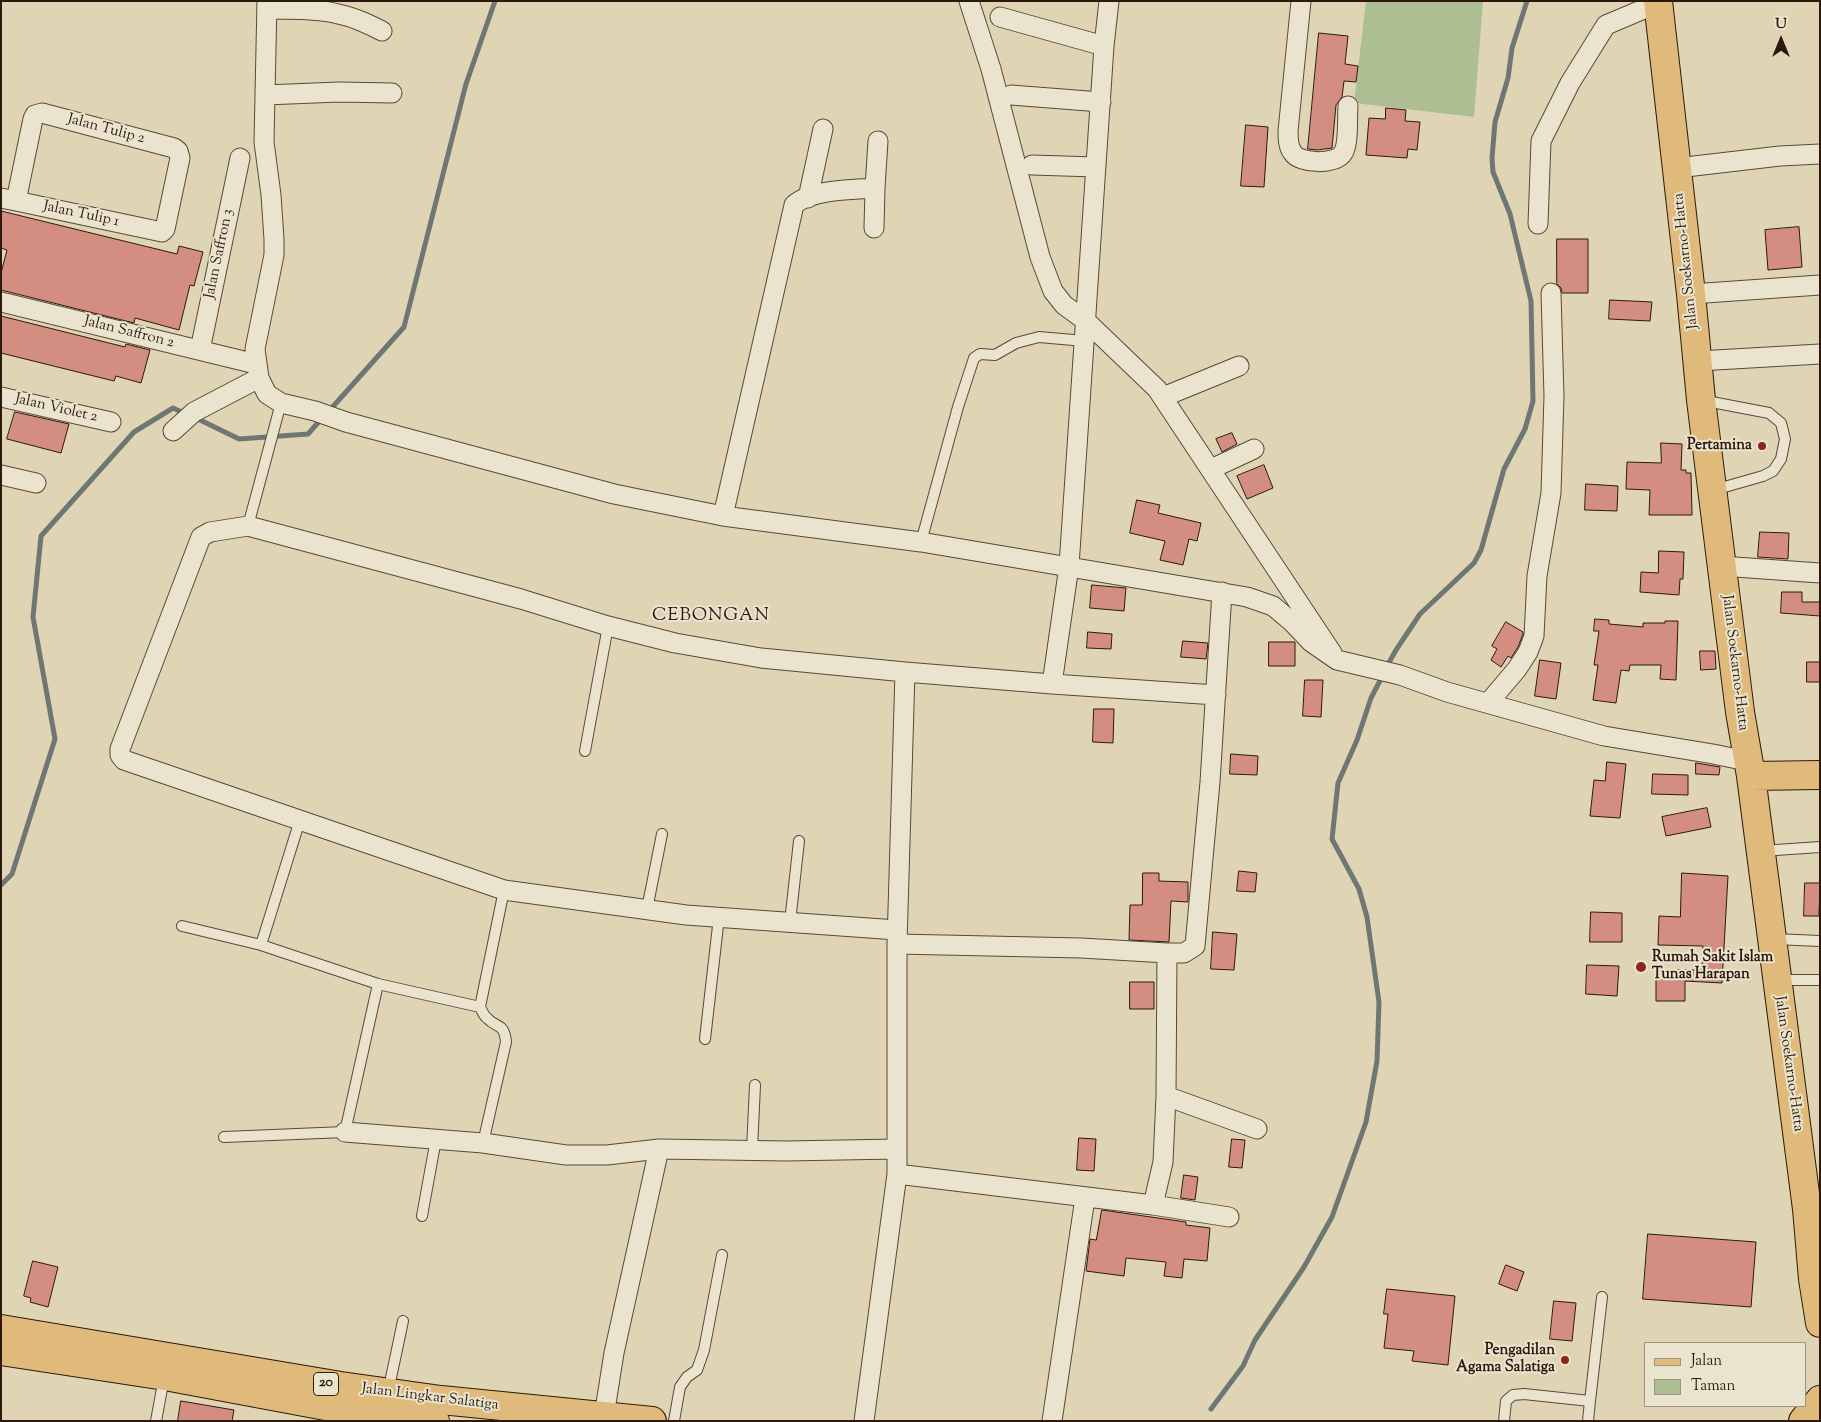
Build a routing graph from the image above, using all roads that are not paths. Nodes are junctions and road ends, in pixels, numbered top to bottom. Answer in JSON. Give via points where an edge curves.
{"nodes":[{"id":1,"x":969,"y":1,"type":"edge"},
{"id":2,"x":1109,"y":1,"type":"edge"},
{"id":3,"x":1301,"y":1,"type":"edge"},
{"id":4,"x":1658,"y":2,"type":"edge"},
{"id":5,"x":267,"y":5,"type":"edge"},
{"id":6,"x":1000,"y":17,"type":"dead end"},
{"id":7,"x":382,"y":30,"type":"dead end"},
{"id":8,"x":1104,"y":46,"type":"junction"},
{"id":9,"x":265,"y":94,"type":"junction"},
{"id":10,"x":392,"y":94,"type":"dead end"},
{"id":11,"x":1011,"y":95,"type":"dead end"},
{"id":12,"x":1101,"y":102,"type":"junction"},
{"id":13,"x":1348,"y":106,"type":"dead end"},
{"id":14,"x":823,"y":129,"type":"dead end"},
{"id":15,"x":878,"y":141,"type":"dead end"},
{"id":16,"x":1820,"y":154,"type":"edge"},
{"id":17,"x":240,"y":158,"type":"dead end"},
{"id":18,"x":1032,"y":165,"type":"dead end"},
{"id":19,"x":1096,"y":167,"type":"junction"},
{"id":20,"x":1678,"y":168,"type":"junction"},
{"id":21,"x":876,"y":188,"type":"junction"},
{"id":22,"x":808,"y":198,"type":"junction"},
{"id":23,"x":9,"y":199,"type":"edge"},
{"id":24,"x":1538,"y":224,"type":"dead end"},
{"id":25,"x":874,"y":228,"type":"dead end"},
{"id":26,"x":160,"y":231,"type":"joint"},
{"id":27,"x":1820,"y":285,"type":"edge"},
{"id":28,"x":1551,"y":293,"type":"dead end"},
{"id":29,"x":1691,"y":294,"type":"junction"},
{"id":30,"x":1,"y":302,"type":"edge"},
{"id":31,"x":1086,"y":321,"type":"junction"},
{"id":32,"x":1085,"y":341,"type":"junction"},
{"id":33,"x":200,"y":350,"type":"junction"},
{"id":34,"x":1820,"y":354,"type":"edge"},
{"id":35,"x":1698,"y":361,"type":"junction"},
{"id":36,"x":1239,"y":366,"type":"dead end"},
{"id":37,"x":258,"y":371,"type":"junction"},
{"id":38,"x":1,"y":397,"type":"edge"},
{"id":39,"x":1163,"y":397,"type":"junction"},
{"id":40,"x":1700,"y":400,"type":"junction"},
{"id":41,"x":281,"y":404,"type":"junction"},
{"id":42,"x":111,"y":422,"type":"dead end"},
{"id":43,"x":183,"y":422,"type":"dead end"},
{"id":44,"x":1254,"y":449,"type":"dead end"},
{"id":45,"x":1211,"y":469,"type":"junction"},
{"id":46,"x":1,"y":475,"type":"edge"},
{"id":47,"x":36,"y":484,"type":"dead end"},
{"id":48,"x":1712,"y":490,"type":"junction"},
{"id":49,"x":723,"y":516,"type":"junction"},
{"id":50,"x":248,"y":526,"type":"junction"},
{"id":51,"x":921,"y":542,"type":"junction"},
{"id":52,"x":1069,"y":566,"type":"junction"},
{"id":53,"x":1722,"y":566,"type":"junction"},
{"id":54,"x":1820,"y":573,"type":"edge"},
{"id":55,"x":1222,"y":592,"type":"junction"},
{"id":56,"x":608,"y":626,"type":"junction"},
{"id":57,"x":1337,"y":660,"type":"junction"},
{"id":58,"x":905,"y":672,"type":"junction"},
{"id":59,"x":1052,"y":684,"type":"junction"},
{"id":60,"x":1216,"y":695,"type":"junction"},
{"id":61,"x":1489,"y":702,"type":"junction"},
{"id":62,"x":585,"y":751,"type":"dead end"},
{"id":63,"x":1749,"y":768,"type":"junction"},
{"id":64,"x":1820,"y":775,"type":"edge"},
{"id":65,"x":300,"y":820,"type":"junction"},
{"id":66,"x":662,"y":834,"type":"dead end"},
{"id":67,"x":799,"y":841,"type":"dead end"},
{"id":68,"x":1820,"y":847,"type":"edge"},
{"id":69,"x":1759,"y":851,"type":"junction"},
{"id":70,"x":504,"y":890,"type":"junction"},
{"id":71,"x":647,"y":909,"type":"junction"},
{"id":72,"x":719,"y":917,"type":"junction"},
{"id":73,"x":790,"y":922,"type":"junction"},
{"id":74,"x":182,"y":926,"type":"dead end"},
{"id":75,"x":897,"y":937,"type":"junction"},
{"id":76,"x":1771,"y":938,"type":"junction"},
{"id":77,"x":1820,"y":941,"type":"edge"},
{"id":78,"x":261,"y":944,"type":"junction"},
{"id":79,"x":1167,"y":953,"type":"junction"},
{"id":80,"x":1776,"y":980,"type":"junction"},
{"id":81,"x":1820,"y":980,"type":"edge"},
{"id":82,"x":378,"y":984,"type":"junction"},
{"id":83,"x":480,"y":1008,"type":"junction"},
{"id":84,"x":705,"y":1039,"type":"dead end"},
{"id":85,"x":755,"y":1085,"type":"dead end"},
{"id":86,"x":1166,"y":1096,"type":"junction"},
{"id":87,"x":1257,"y":1129,"type":"dead end"},
{"id":88,"x":345,"y":1132,"type":"junction"},
{"id":89,"x":224,"y":1136,"type":"dead end"},
{"id":90,"x":436,"y":1139,"type":"junction"},
{"id":91,"x":484,"y":1143,"type":"junction"},
{"id":92,"x":659,"y":1149,"type":"junction"},
{"id":93,"x":898,"y":1149,"type":"junction"},
{"id":94,"x":752,"y":1150,"type":"junction"},
{"id":95,"x":897,"y":1174,"type":"junction"},
{"id":96,"x":1086,"y":1198,"type":"junction"},
{"id":97,"x":1153,"y":1205,"type":"junction"},
{"id":98,"x":422,"y":1216,"type":"dead end"},
{"id":99,"x":1229,"y":1217,"type":"dead end"},
{"id":100,"x":722,"y":1255,"type":"dead end"},
{"id":101,"x":1816,"y":1279,"type":"edge"},
{"id":102,"x":1602,"y":1297,"type":"dead end"},
{"id":103,"x":403,"y":1321,"type":"dead end"},
{"id":104,"x":1820,"y":1324,"type":"edge"},
{"id":105,"x":1,"y":1329,"type":"edge"},
{"id":106,"x":1,"y":1350,"type":"edge"},
{"id":107,"x":165,"y":1376,"type":"junction"},
{"id":108,"x":388,"y":1393,"type":"junction"},
{"id":109,"x":1820,"y":1400,"type":"edge"},
{"id":110,"x":1590,"y":1401,"type":"junction"},
{"id":111,"x":604,"y":1416,"type":"junction"},
{"id":112,"x":156,"y":1421,"type":"edge"},
{"id":113,"x":435,"y":1421,"type":"edge"},
{"id":114,"x":652,"y":1421,"type":"edge"},
{"id":115,"x":674,"y":1421,"type":"edge"},
{"id":116,"x":864,"y":1421,"type":"edge"},
{"id":117,"x":1052,"y":1421,"type":"edge"},
{"id":118,"x":1504,"y":1421,"type":"edge"},
{"id":119,"x":1588,"y":1421,"type":"edge"},
{"id":120,"x":1804,"y":1421,"type":"edge"}],
"edges":[{"from":1,"to":31,"type":"street","via":[[991,69],[1040,257],[1053,292],[1064,305]]},
{"from":2,"to":8,"type":"street"},
{"from":3,"to":13,"type":"street","via":[[1288,131],[1288,141],[1296,157],[1318,162],[1337,159],[1344,153]]},
{"from":4,"to":20,"type":"main road","name":"Jalan Soekarno-Hatta"},
{"from":4,"to":24,"type":"street","via":[[1606,25],[1570,83],[1540,141]]},
{"from":5,"to":7,"type":"street","via":[[337,14]]},
{"from":5,"to":9,"type":"street"},
{"from":6,"to":8,"type":"street"},
{"from":8,"to":12,"type":"street"},
{"from":9,"to":10,"type":"street"},
{"from":9,"to":37,"type":"street","via":[[264,142],[274,255],[255,349]]},
{"from":11,"to":12,"type":"street"},
{"from":12,"to":19,"type":"street"},
{"from":14,"to":22,"type":"street"},
{"from":15,"to":21,"type":"street"},
{"from":16,"to":20,"type":"street"},
{"from":17,"to":33,"type":"street","name":"Jalan Saffron 3"},
{"from":18,"to":19,"type":"street"},
{"from":19,"to":31,"type":"street"},
{"from":20,"to":29,"type":"main road","name":"Jalan Soekarno-Hatta"},
{"from":21,"to":22,"type":"street","via":[[835,191]]},
{"from":21,"to":25,"type":"street"},
{"from":22,"to":49,"type":"street","via":[[794,205]]},
{"from":23,"to":26,"type":"street","name":"Jalan Tulip 1"},
{"from":23,"to":26,"type":"street","name":"Jalan Tulip 2","via":[[33,119],[42,113],[176,149],[180,158],[165,229]]},
{"from":27,"to":29,"type":"street"},
{"from":28,"to":61,"type":"street","via":[[1554,396],[1551,493],[1537,576],[1534,636],[1517,669]]},
{"from":29,"to":35,"type":"main road","name":"Jalan Soekarno-Hatta"},
{"from":30,"to":33,"type":"street","name":"Jalan Saffron 2"},
{"from":31,"to":32,"type":"street"},
{"from":31,"to":39,"type":"street"},
{"from":32,"to":51,"type":"lane","via":[[1039,337],[1016,343],[995,356],[980,354],[974,358]]},
{"from":32,"to":52,"type":"street"},
{"from":33,"to":37,"type":"street","name":"Jalan Saffron 2"},
{"from":34,"to":35,"type":"street"},
{"from":35,"to":40,"type":"main road","name":"Jalan Soekarno-Hatta"},
{"from":36,"to":39,"type":"street"},
{"from":37,"to":41,"type":"street","via":[[267,394]]},
{"from":37,"to":43,"type":"street"},
{"from":38,"to":42,"type":"street","name":"Jalan Violet 2"},
{"from":39,"to":45,"type":"street"},
{"from":40,"to":48,"type":"main road","name":"Jalan Soekarno-Hatta"},
{"from":40,"to":48,"type":"lane","via":[[1769,413],[1781,423],[1784,439],[1781,459],[1772,471]]},
{"from":41,"to":49,"type":"street","via":[[614,494]]},
{"from":41,"to":50,"type":"lane"},
{"from":44,"to":45,"type":"street"},
{"from":45,"to":57,"type":"street"},
{"from":46,"to":47,"type":"street"},
{"from":48,"to":53,"type":"main road","name":"Jalan Soekarno-Hatta"},
{"from":49,"to":51,"type":"street"},
{"from":50,"to":56,"type":"street","via":[[521,599]]},
{"from":50,"to":65,"type":"street","via":[[210,532],[201,537],[120,755],[124,760]]},
{"from":51,"to":52,"type":"street"},
{"from":52,"to":55,"type":"street"},
{"from":52,"to":59,"type":"street"},
{"from":53,"to":54,"type":"street"},
{"from":53,"to":63,"type":"main road","name":"Jalan Soekarno-Hatta"},
{"from":55,"to":57,"type":"street","via":[[1273,606],[1311,642]]},
{"from":55,"to":60,"type":"street"},
{"from":56,"to":58,"type":"street","via":[[675,643],[761,658]]},
{"from":56,"to":62,"type":"lane"},
{"from":57,"to":61,"type":"street"},
{"from":58,"to":59,"type":"street"},
{"from":58,"to":75,"type":"street"},
{"from":59,"to":60,"type":"street"},
{"from":60,"to":79,"type":"street","via":[[1195,946],[1184,953]]},
{"from":61,"to":63,"type":"street","via":[[1541,720],[1604,736],[1713,754]]},
{"from":63,"to":64,"type":"main road"},
{"from":63,"to":69,"type":"main road","name":"Jalan Soekarno-Hatta"},
{"from":65,"to":70,"type":"street"},
{"from":65,"to":78,"type":"lane"},
{"from":66,"to":71,"type":"lane"},
{"from":67,"to":73,"type":"lane"},
{"from":68,"to":69,"type":"lane"},
{"from":69,"to":76,"type":"main road","name":"Jalan Soekarno-Hatta"},
{"from":70,"to":71,"type":"street"},
{"from":70,"to":83,"type":"lane"},
{"from":71,"to":72,"type":"street"},
{"from":72,"to":73,"type":"street"},
{"from":72,"to":84,"type":"lane"},
{"from":73,"to":75,"type":"street"},
{"from":74,"to":78,"type":"lane"},
{"from":75,"to":79,"type":"street"},
{"from":75,"to":93,"type":"street"},
{"from":76,"to":77,"type":"lane"},
{"from":76,"to":80,"type":"main road","name":"Jalan Soekarno-Hatta"},
{"from":78,"to":82,"type":"lane"},
{"from":79,"to":86,"type":"street"},
{"from":80,"to":81,"type":"lane"},
{"from":80,"to":101,"type":"main road","name":"Jalan Soekarno-Hatta"},
{"from":82,"to":83,"type":"lane"},
{"from":82,"to":88,"type":"lane"},
{"from":83,"to":91,"type":"lane","via":[[487,1019],[505,1032],[506,1042]]},
{"from":85,"to":94,"type":"lane"},
{"from":86,"to":87,"type":"street"},
{"from":86,"to":97,"type":"street","via":[[1163,1162]]},
{"from":88,"to":89,"type":"lane"},
{"from":88,"to":90,"type":"street"},
{"from":90,"to":91,"type":"street"},
{"from":90,"to":98,"type":"lane"},
{"from":91,"to":92,"type":"street","via":[[566,1155],[607,1155]]},
{"from":92,"to":94,"type":"street"},
{"from":92,"to":111,"type":"street","via":[[614,1353]]},
{"from":93,"to":94,"type":"street"},
{"from":93,"to":95,"type":"street"},
{"from":95,"to":96,"type":"street"},
{"from":95,"to":116,"type":"street"},
{"from":96,"to":97,"type":"street"},
{"from":96,"to":117,"type":"street"},
{"from":97,"to":99,"type":"street"},
{"from":100,"to":115,"type":"lane","via":[[704,1350],[697,1370],[680,1387]]},
{"from":101,"to":104,"type":"main road","name":"Jalan Soekarno-Hatta"},
{"from":102,"to":110,"type":"lane"},
{"from":103,"to":108,"type":"lane"},
{"from":105,"to":108,"type":"main road","name":"Jalan Lingkar Salatiga","number":"20"},
{"from":106,"to":107,"type":"main road","name":"Jalan Lingkar Salatiga","number":"20"},
{"from":107,"to":112,"type":"lane"},
{"from":107,"to":113,"type":"main road","name":"Jalan Lingkar Salatiga","number":"20","via":[[346,1410]]},
{"from":108,"to":111,"type":"main road","name":"Jalan Lingkar Salatiga","number":"20"},
{"from":109,"to":120,"type":"main road"},
{"from":110,"to":118,"type":"lane","via":[[1513,1395],[1506,1401]]},
{"from":110,"to":119,"type":"lane"},
{"from":111,"to":114,"type":"main road","name":"Jalan Lingkar Salatiga","number":"20"}]}
